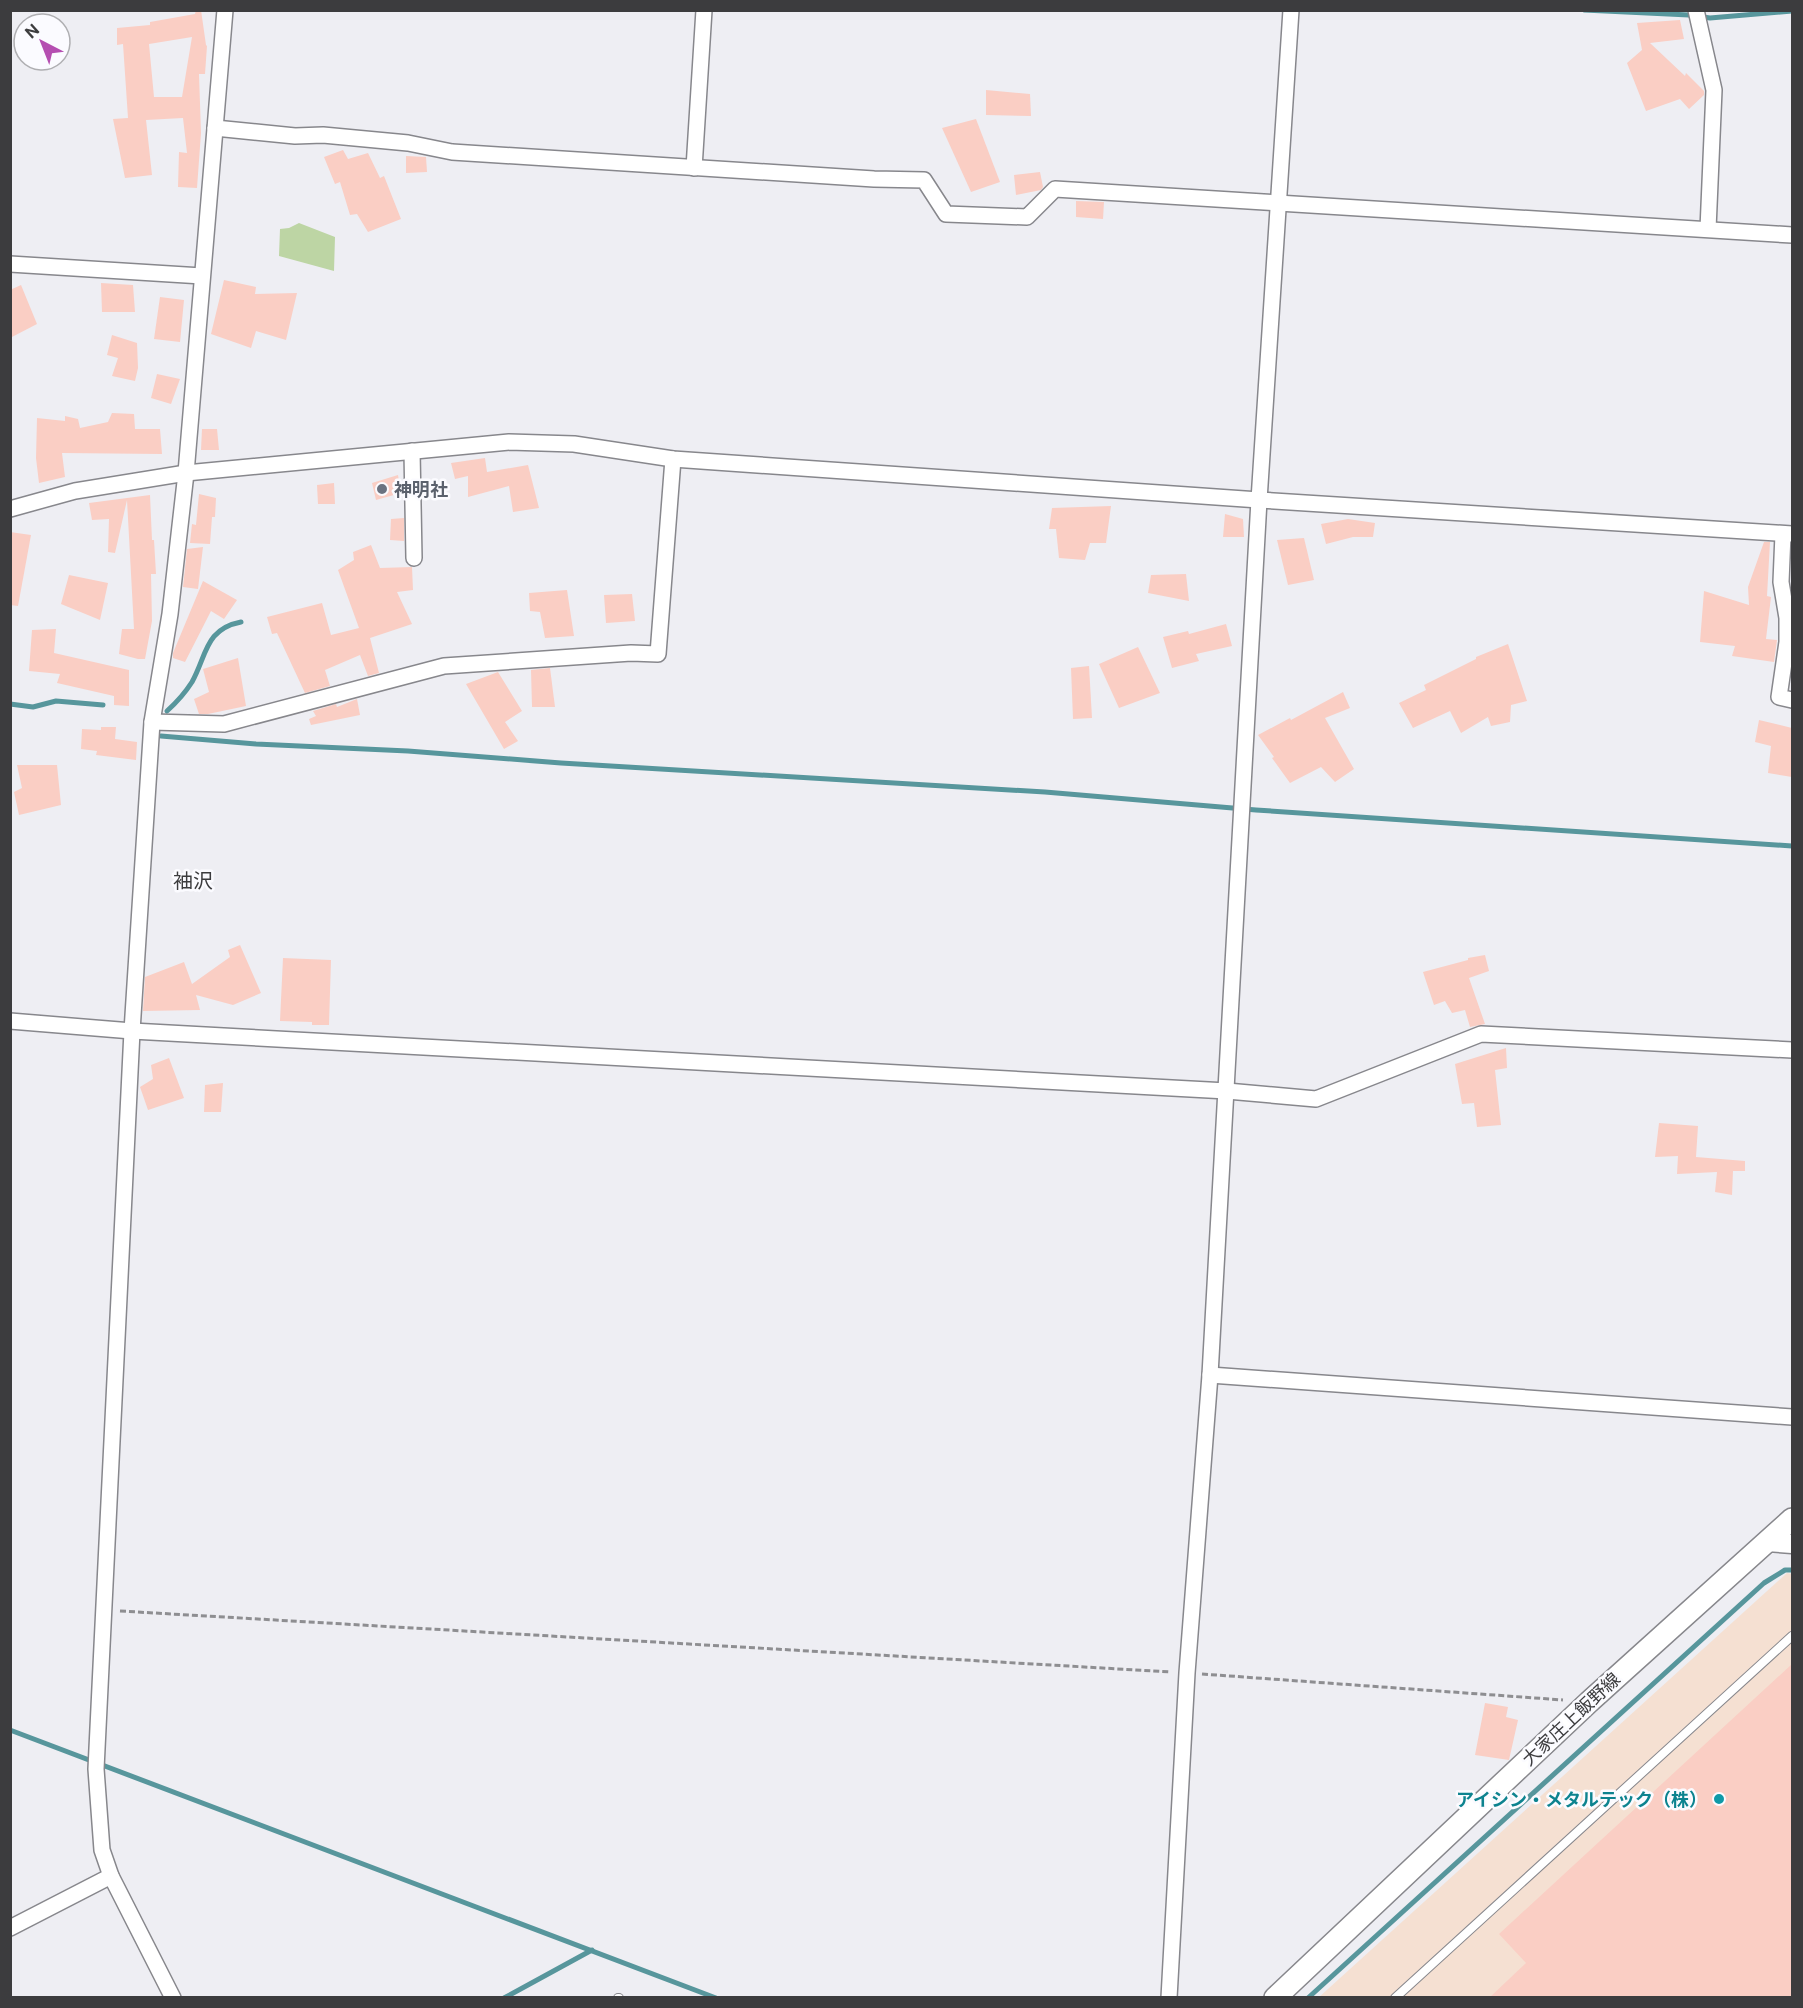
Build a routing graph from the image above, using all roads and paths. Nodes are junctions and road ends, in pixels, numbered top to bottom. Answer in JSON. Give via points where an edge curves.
{"nodes":[{"id":1,"x":225,"y":10,"type":"edge"},
{"id":2,"x":704,"y":10,"type":"edge"},
{"id":3,"x":1291,"y":10,"type":"edge"},
{"id":4,"x":1696,"y":10,"type":"edge"},
{"id":5,"x":215,"y":128,"type":"junction"},
{"id":6,"x":694,"y":168,"type":"junction"},
{"id":7,"x":1278,"y":204,"type":"junction"},
{"id":8,"x":1708,"y":229,"type":"junction"},
{"id":9,"x":1792,"y":235,"type":"edge"},
{"id":10,"x":10,"y":264,"type":"edge"},
{"id":11,"x":202,"y":276,"type":"junction"},
{"id":12,"x":412,"y":451,"type":"junction"},
{"id":13,"x":673,"y":459,"type":"junction"},
{"id":14,"x":186,"y":473,"type":"junction"},
{"id":15,"x":1259,"y":500,"type":"junction"},
{"id":16,"x":10,"y":509,"type":"edge"},
{"id":17,"x":1788,"y":534,"type":"edge"},
{"id":18,"x":414,"y":558,"type":"dead end"},
{"id":19,"x":1792,"y":700,"type":"edge"},
{"id":20,"x":152,"y":722,"type":"junction"},
{"id":21,"x":10,"y":1021,"type":"edge"},
{"id":22,"x":132,"y":1031,"type":"junction"},
{"id":23,"x":1792,"y":1050,"type":"edge"},
{"id":24,"x":1227,"y":1091,"type":"junction"},
{"id":25,"x":1210,"y":1375,"type":"junction"},
{"id":26,"x":1792,"y":1417,"type":"edge"},
{"id":27,"x":1792,"y":1519,"type":"edge"},
{"id":28,"x":1767,"y":1542,"type":"junction"},
{"id":29,"x":1792,"y":1545,"type":"edge"},
{"id":30,"x":104,"y":1610,"type":"junction"},
{"id":31,"x":1792,"y":1636,"type":"edge"},
{"id":32,"x":1187,"y":1673,"type":"junction"},
{"id":33,"x":1589,"y":1702,"type":"junction"},
{"id":34,"x":111,"y":1876,"type":"junction"},
{"id":35,"x":10,"y":1928,"type":"edge"},
{"id":36,"x":173,"y":1998,"type":"edge"},
{"id":37,"x":1169,"y":1998,"type":"edge"},
{"id":38,"x":1275,"y":1998,"type":"edge"},
{"id":39,"x":1395,"y":1998,"type":"edge"}],
"edges":[{"from":1,"to":5,"type":"street"},
{"from":2,"to":6,"type":"street"},
{"from":3,"to":7,"type":"street"},
{"from":4,"to":8,"type":"street","via":[[1714,90]]},
{"from":5,"to":6,"type":"street","via":[[408,143],[452,152]]},
{"from":5,"to":11,"type":"street"},
{"from":6,"to":7,"type":"street","via":[[924,180],[946,214],[1026,217],[1055,189]]},
{"from":7,"to":8,"type":"street"},
{"from":7,"to":15,"type":"street"},
{"from":8,"to":9,"type":"street"},
{"from":10,"to":11,"type":"street"},
{"from":11,"to":14,"type":"street"},
{"from":12,"to":13,"type":"street","via":[[508,442],[574,444]]},
{"from":12,"to":14,"type":"street"},
{"from":12,"to":18,"type":"street"},
{"from":13,"to":15,"type":"street"},
{"from":13,"to":20,"type":"street","via":[[658,654],[444,666],[224,724]]},
{"from":14,"to":16,"type":"street","via":[[75,491]]},
{"from":14,"to":20,"type":"street","via":[[170,614]]},
{"from":15,"to":17,"type":"street"},
{"from":15,"to":24,"type":"street"},
{"from":17,"to":19,"type":"street","via":[[1781,582],[1787,642],[1779,697]]},
{"from":20,"to":22,"type":"street"},
{"from":21,"to":22,"type":"street"},
{"from":22,"to":24,"type":"street"},
{"from":22,"to":30,"type":"street"},
{"from":23,"to":24,"type":"street","via":[[1481,1034],[1316,1099]]},
{"from":24,"to":25,"type":"street"},
{"from":25,"to":26,"type":"street"},
{"from":25,"to":32,"type":"street"},
{"from":27,"to":28,"type":"main road","name":"大家庄上飯野線"},
{"from":28,"to":29,"type":"street"},
{"from":28,"to":33,"type":"main road","name":"大家庄上飯野線"},
{"from":30,"to":32,"type":"path"},
{"from":30,"to":34,"type":"street","via":[[96,1769],[102,1851]]},
{"from":31,"to":39,"type":"lane"},
{"from":32,"to":33,"type":"path"},
{"from":32,"to":37,"type":"street"},
{"from":33,"to":38,"type":"main road","name":"大家庄上飯野線"},
{"from":34,"to":35,"type":"street"},
{"from":34,"to":36,"type":"street"}]}
